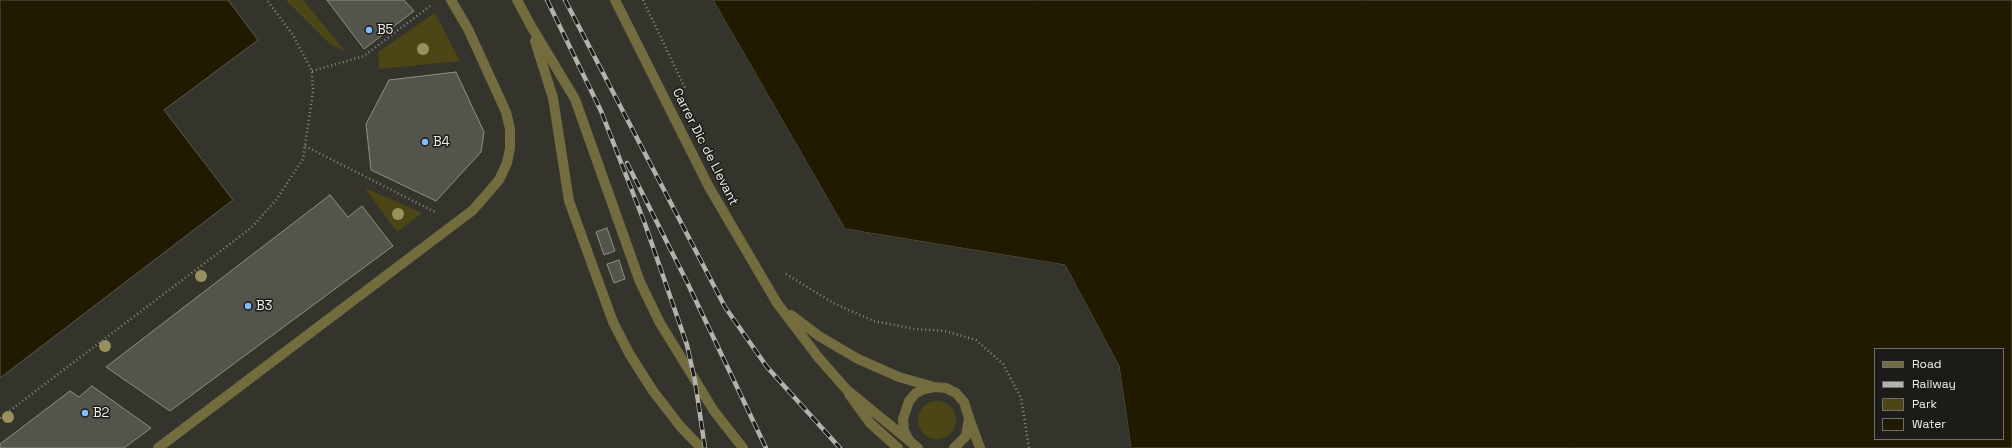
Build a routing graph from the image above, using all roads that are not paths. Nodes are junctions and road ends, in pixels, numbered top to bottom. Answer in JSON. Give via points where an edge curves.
{"nodes":[{"id":1,"x":451,"y":0,"type":"edge"},
{"id":2,"x":517,"y":0,"type":"edge"},
{"id":3,"x":615,"y":0,"type":"edge"},
{"id":4,"x":531,"y":26,"type":"junction"},
{"id":5,"x":777,"y":303,"type":"junction"},
{"id":6,"x":934,"y":387,"type":"junction"},
{"id":7,"x":846,"y":389,"type":"junction"},
{"id":8,"x":969,"y":418,"type":"junction"},
{"id":9,"x":158,"y":448,"type":"edge"},
{"id":10,"x":701,"y":448,"type":"edge"},
{"id":11,"x":743,"y":448,"type":"edge"},
{"id":12,"x":898,"y":448,"type":"edge"},
{"id":13,"x":918,"y":448,"type":"edge"},
{"id":14,"x":954,"y":448,"type":"edge"},
{"id":15,"x":980,"y":448,"type":"edge"}],
"edges":[{"from":1,"to":9,"type":"street","via":[[468,29],[506,112],[510,148],[507,163],[499,180],[472,210],[456,223]]},
{"from":2,"to":4,"type":"street"},
{"from":3,"to":5,"type":"street","name":"Carrer Dic de Llevant","via":[[710,187]]},
{"from":4,"to":10,"type":"street","via":[[553,98],[569,201],[613,322],[653,391]]},
{"from":4,"to":11,"type":"street","via":[[574,99],[640,282],[660,323],[714,411]]},
{"from":5,"to":6,"type":"street","name":"Carrer Dic de Llevant","via":[[819,336],[858,359],[899,377]]},
{"from":5,"to":7,"type":"street","name":"Carrer Dic de Llevant"},
{"from":6,"to":8,"type":"street","name":"Carrer Dic de Llevant","via":[[946,388],[956,393],[964,402]]},
{"from":6,"to":13,"type":"street","name":"Carrer Dic de Llevant","via":[[916,393],[905,408],[904,430],[910,441]]},
{"from":7,"to":12,"type":"street","name":"Carrer Dic de Llevant","via":[[870,423]]},
{"from":7,"to":13,"type":"street","name":"Carrer Dic de Llevant"},
{"from":8,"to":14,"type":"street","via":[[966,436]]},
{"from":8,"to":15,"type":"street","name":"Carrer Dic de Llevant"}]}
